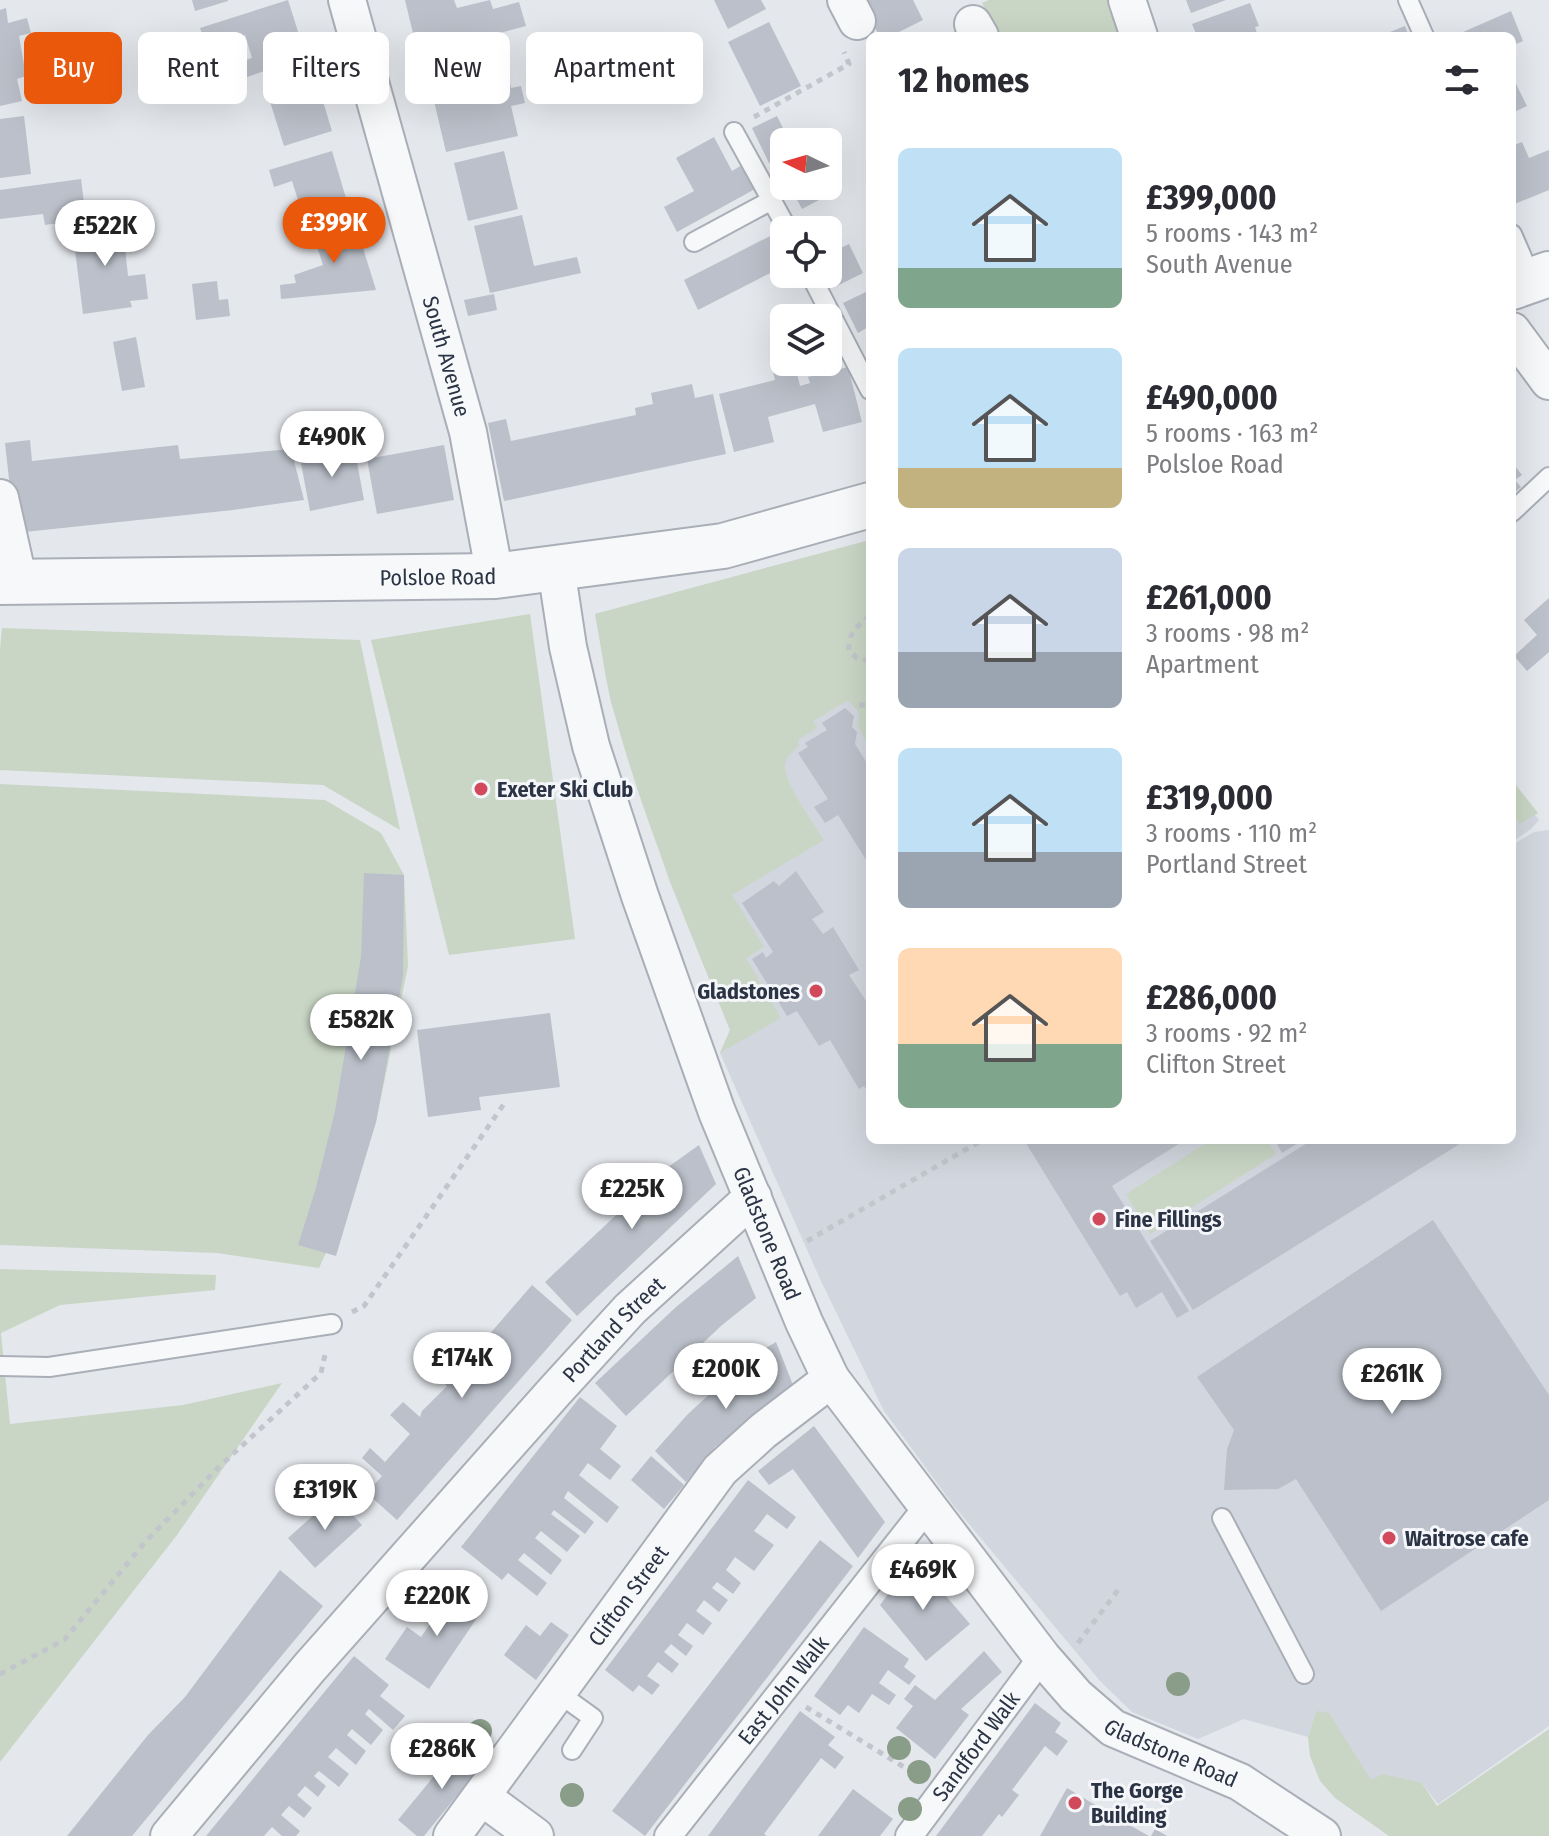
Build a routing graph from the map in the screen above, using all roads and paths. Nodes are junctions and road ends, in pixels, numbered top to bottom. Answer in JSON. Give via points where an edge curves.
{"nodes":[{"id":1,"x":347,"y":0,"type":"edge"},
{"id":2,"x":1127,"y":0,"type":"edge"},
{"id":3,"x":1408,"y":0,"type":"edge"},
{"id":4,"x":850,"y":9,"type":"edge"},
{"id":5,"x":1138,"y":32,"type":"edge"},
{"id":6,"x":1422,"y":32,"type":"edge"},
{"id":7,"x":734,"y":132,"type":"joint"},
{"id":8,"x":770,"y":196,"type":"edge"},
{"id":9,"x":772,"y":200,"type":"joint"},
{"id":10,"x":781,"y":216,"type":"edge"},
{"id":11,"x":694,"y":242,"type":"dead end"},
{"id":12,"x":1516,"y":244,"type":"edge"},
{"id":13,"x":1531,"y":280,"type":"edge"},
{"id":14,"x":817,"y":288,"type":"edge"},
{"id":15,"x":1516,"y":336,"type":"edge"},
{"id":16,"x":1549,"y":381,"type":"edge"},
{"id":17,"x":866,"y":382,"type":"edge"},
{"id":18,"x":1549,"y":477,"type":"edge"},
{"id":19,"x":0,"y":498,"type":"edge"},
{"id":20,"x":866,"y":506,"type":"edge"},
{"id":21,"x":1516,"y":508,"type":"edge"},
{"id":22,"x":556,"y":568,"type":"junction"},
{"id":23,"x":495,"y":576,"type":"junction"},
{"id":24,"x":10,"y":583,"type":"edge"},
{"id":25,"x":866,"y":619,"type":"edge"},
{"id":26,"x":866,"y":660,"type":"edge"},
{"id":27,"x":859,"y":705,"type":"dead end"},
{"id":28,"x":866,"y":705,"type":"edge"},
{"id":29,"x":506,"y":1101,"type":"dead end"},
{"id":30,"x":976,"y":1144,"type":"edge"},
{"id":31,"x":753,"y":1197,"type":"junction"},
{"id":32,"x":778,"y":1258,"type":"junction"},
{"id":33,"x":332,"y":1324,"type":"junction"},
{"id":34,"x":0,"y":1366,"type":"edge"},
{"id":35,"x":831,"y":1379,"type":"junction"},
{"id":36,"x":928,"y":1506,"type":"junction"},
{"id":37,"x":1222,"y":1518,"type":"dead end"},
{"id":38,"x":1118,"y":1590,"type":"dead end"},
{"id":39,"x":1049,"y":1665,"type":"junction"},
{"id":40,"x":0,"y":1674,"type":"edge"},
{"id":41,"x":1304,"y":1674,"type":"dead end"},
{"id":42,"x":781,"y":1691,"type":"junction"},
{"id":43,"x":557,"y":1692,"type":"junction"},
{"id":44,"x":572,"y":1750,"type":"dead end"},
{"id":45,"x":943,"y":1792,"type":"junction"},
{"id":46,"x":482,"y":1797,"type":"junction"},
{"id":47,"x":169,"y":1836,"type":"edge"},
{"id":48,"x":452,"y":1836,"type":"edge"},
{"id":49,"x":535,"y":1836,"type":"edge"},
{"id":50,"x":668,"y":1836,"type":"edge"},
{"id":51,"x":909,"y":1836,"type":"edge"},
{"id":52,"x":1322,"y":1836,"type":"edge"}],
"edges":[{"from":1,"to":23,"type":"street","name":"South Avenue","via":[[468,432]]},
{"from":2,"to":5,"type":"street"},
{"from":3,"to":6,"type":"lane"},
{"from":4,"to":7,"type":"path","via":[[833,27],[849,64]]},
{"from":7,"to":8,"type":"lane"},
{"from":9,"to":10,"type":"lane"},
{"from":9,"to":11,"type":"lane"},
{"from":12,"to":13,"type":"lane"},
{"from":14,"to":17,"type":"lane"},
{"from":15,"to":16,"type":"street"},
{"from":18,"to":21,"type":"lane"},
{"from":19,"to":24,"type":"street"},
{"from":20,"to":22,"type":"street","name":"Polsloe Road","via":[[723,546]]},
{"from":22,"to":23,"type":"street","name":"Polsloe Road"},
{"from":22,"to":31,"type":"street","name":"Gladstone Road","via":[[591,746],[712,1097]]},
{"from":23,"to":24,"type":"street","name":"Polsloe Road"},
{"from":25,"to":26,"type":"path","via":[[848,637],[849,651]]},
{"from":27,"to":28,"type":"path"},
{"from":29,"to":33,"type":"path","via":[[364,1306]]},
{"from":30,"to":32,"type":"path"},
{"from":31,"to":32,"type":"street","name":"Gladstone Road"},
{"from":31,"to":47,"type":"street","name":"Portland Street","via":[[630,1309],[555,1391],[310,1667]]},
{"from":32,"to":35,"type":"street","name":"Gladstone Road"},
{"from":33,"to":34,"type":"lane","via":[[49,1367]]},
{"from":33,"to":40,"type":"path","via":[[321,1373],[146,1541],[64,1640]]},
{"from":35,"to":36,"type":"street","name":"Gladstone Road"},
{"from":35,"to":43,"type":"street","name":"Clifton Street","via":[[720,1470]]},
{"from":36,"to":39,"type":"street","name":"Gladstone Road"},
{"from":36,"to":42,"type":"street","name":"East John Walk"},
{"from":37,"to":41,"type":"lane"},
{"from":38,"to":39,"type":"path"},
{"from":39,"to":45,"type":"street","name":"Sandford Walk"},
{"from":39,"to":52,"type":"street","name":"Gladstone Road","via":[[1113,1728],[1240,1782]]},
{"from":42,"to":45,"type":"path"},
{"from":42,"to":50,"type":"street","name":"East John Walk"},
{"from":43,"to":44,"type":"lane","via":[[593,1718]]},
{"from":43,"to":46,"type":"street","name":"Clifton Street"},
{"from":45,"to":51,"type":"street","name":"Sandford Walk"},
{"from":46,"to":48,"type":"street","name":"Clifton Street"},
{"from":46,"to":49,"type":"street"}]}
